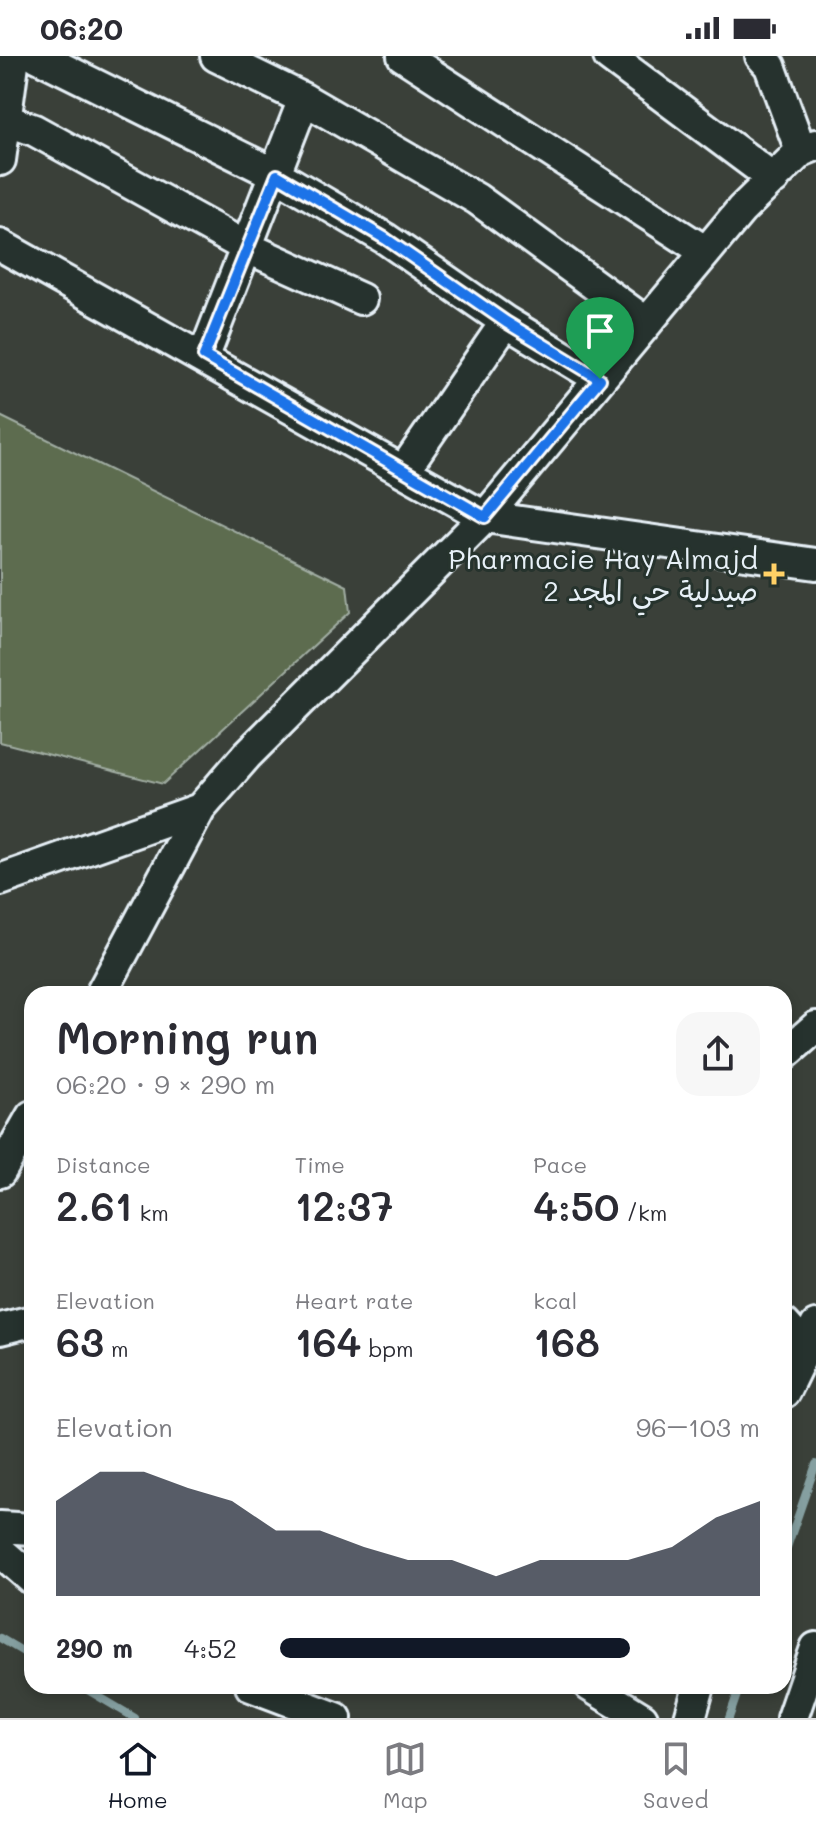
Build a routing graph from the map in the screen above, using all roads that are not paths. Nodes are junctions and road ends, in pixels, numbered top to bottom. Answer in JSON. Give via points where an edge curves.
{"nodes":[{"id":1,"x":14,"y":56,"type":"edge"},
{"id":2,"x":37,"y":56,"type":"edge"},
{"id":3,"x":216,"y":56,"type":"edge"},
{"id":4,"x":403,"y":56,"type":"edge"},
{"id":5,"x":609,"y":56,"type":"edge"},
{"id":6,"x":767,"y":59,"type":"edge"},
{"id":7,"x":304,"y":99,"type":"junction"},
{"id":8,"x":6,"y":120,"type":"junction"},
{"id":9,"x":809,"y":148,"type":"edge"},
{"id":10,"x":0,"y":160,"type":"edge"},
{"id":11,"x":277,"y":175,"type":"junction"},
{"id":12,"x":774,"y":179,"type":"junction"},
{"id":13,"x":0,"y":245,"type":"edge"},
{"id":14,"x":246,"y":247,"type":"junction"},
{"id":15,"x":706,"y":252,"type":"junction"},
{"id":16,"x":361,"y":299,"type":"dead end"},
{"id":17,"x":506,"y":322,"type":"junction"},
{"id":18,"x":647,"y":323,"type":"junction"},
{"id":19,"x":204,"y":356,"type":"junction"},
{"id":20,"x":600,"y":379,"type":"junction"},
{"id":21,"x":404,"y":470,"type":"junction"},
{"id":22,"x":485,"y":517,"type":"junction"},
{"id":23,"x":816,"y":564,"type":"edge"},
{"id":24,"x":200,"y":809,"type":"junction"},
{"id":25,"x":0,"y":880,"type":"edge"},
{"id":26,"x":105,"y":986,"type":"edge"},
{"id":27,"x":816,"y":1027,"type":"edge"},
{"id":28,"x":792,"y":1048,"type":"edge"},
{"id":29,"x":24,"y":1130,"type":"edge"},
{"id":30,"x":0,"y":1172,"type":"edge"},
{"id":31,"x":24,"y":1323,"type":"edge"},
{"id":32,"x":0,"y":1329,"type":"edge"},
{"id":33,"x":810,"y":1336,"type":"edge"},
{"id":34,"x":792,"y":1375,"type":"edge"},
{"id":35,"x":0,"y":1527,"type":"edge"},
{"id":36,"x":24,"y":1528,"type":"edge"},
{"id":37,"x":0,"y":1551,"type":"edge"},
{"id":38,"x":24,"y":1572,"type":"edge"},
{"id":39,"x":816,"y":1648,"type":"edge"},
{"id":40,"x":272,"y":1694,"type":"edge"},
{"id":41,"x":603,"y":1694,"type":"edge"},
{"id":42,"x":697,"y":1694,"type":"edge"},
{"id":43,"x":336,"y":1718,"type":"edge"},
{"id":44,"x":642,"y":1718,"type":"edge"},
{"id":45,"x":690,"y":1718,"type":"edge"},
{"id":46,"x":792,"y":1718,"type":"edge"}],
"edges":[{"from":1,"to":8,"type":"street"},
{"from":2,"to":11,"type":"street"},
{"from":3,"to":7,"type":"street"},
{"from":4,"to":15,"type":"street"},
{"from":5,"to":12,"type":"street"},
{"from":6,"to":9,"type":"street"},
{"from":7,"to":11,"type":"street"},
{"from":7,"to":18,"type":"street","via":[[477,199]]},
{"from":8,"to":10,"type":"street"},
{"from":8,"to":14,"type":"street","via":[[34,130]]},
{"from":9,"to":12,"type":"street"},
{"from":11,"to":14,"type":"street"},
{"from":11,"to":17,"type":"street","via":[[386,239]]},
{"from":12,"to":15,"type":"street"},
{"from":13,"to":19,"type":"street"},
{"from":14,"to":16,"type":"street"},
{"from":14,"to":19,"type":"street"},
{"from":15,"to":18,"type":"street"},
{"from":17,"to":20,"type":"street"},
{"from":17,"to":21,"type":"street"},
{"from":18,"to":20,"type":"street"},
{"from":19,"to":21,"type":"street"},
{"from":20,"to":22,"type":"street"},
{"from":21,"to":22,"type":"street"},
{"from":22,"to":23,"type":"street"},
{"from":22,"to":24,"type":"street","via":[[247,755]]},
{"from":24,"to":25,"type":"street"},
{"from":24,"to":26,"type":"street"},
{"from":27,"to":28,"type":"street"},
{"from":29,"to":30,"type":"street"},
{"from":31,"to":32,"type":"street"},
{"from":33,"to":34,"type":"street"},
{"from":35,"to":36,"type":"street"},
{"from":37,"to":38,"type":"street"},
{"from":39,"to":46,"type":"street"},
{"from":40,"to":43,"type":"street"},
{"from":41,"to":44,"type":"street"},
{"from":42,"to":45,"type":"street"}]}
